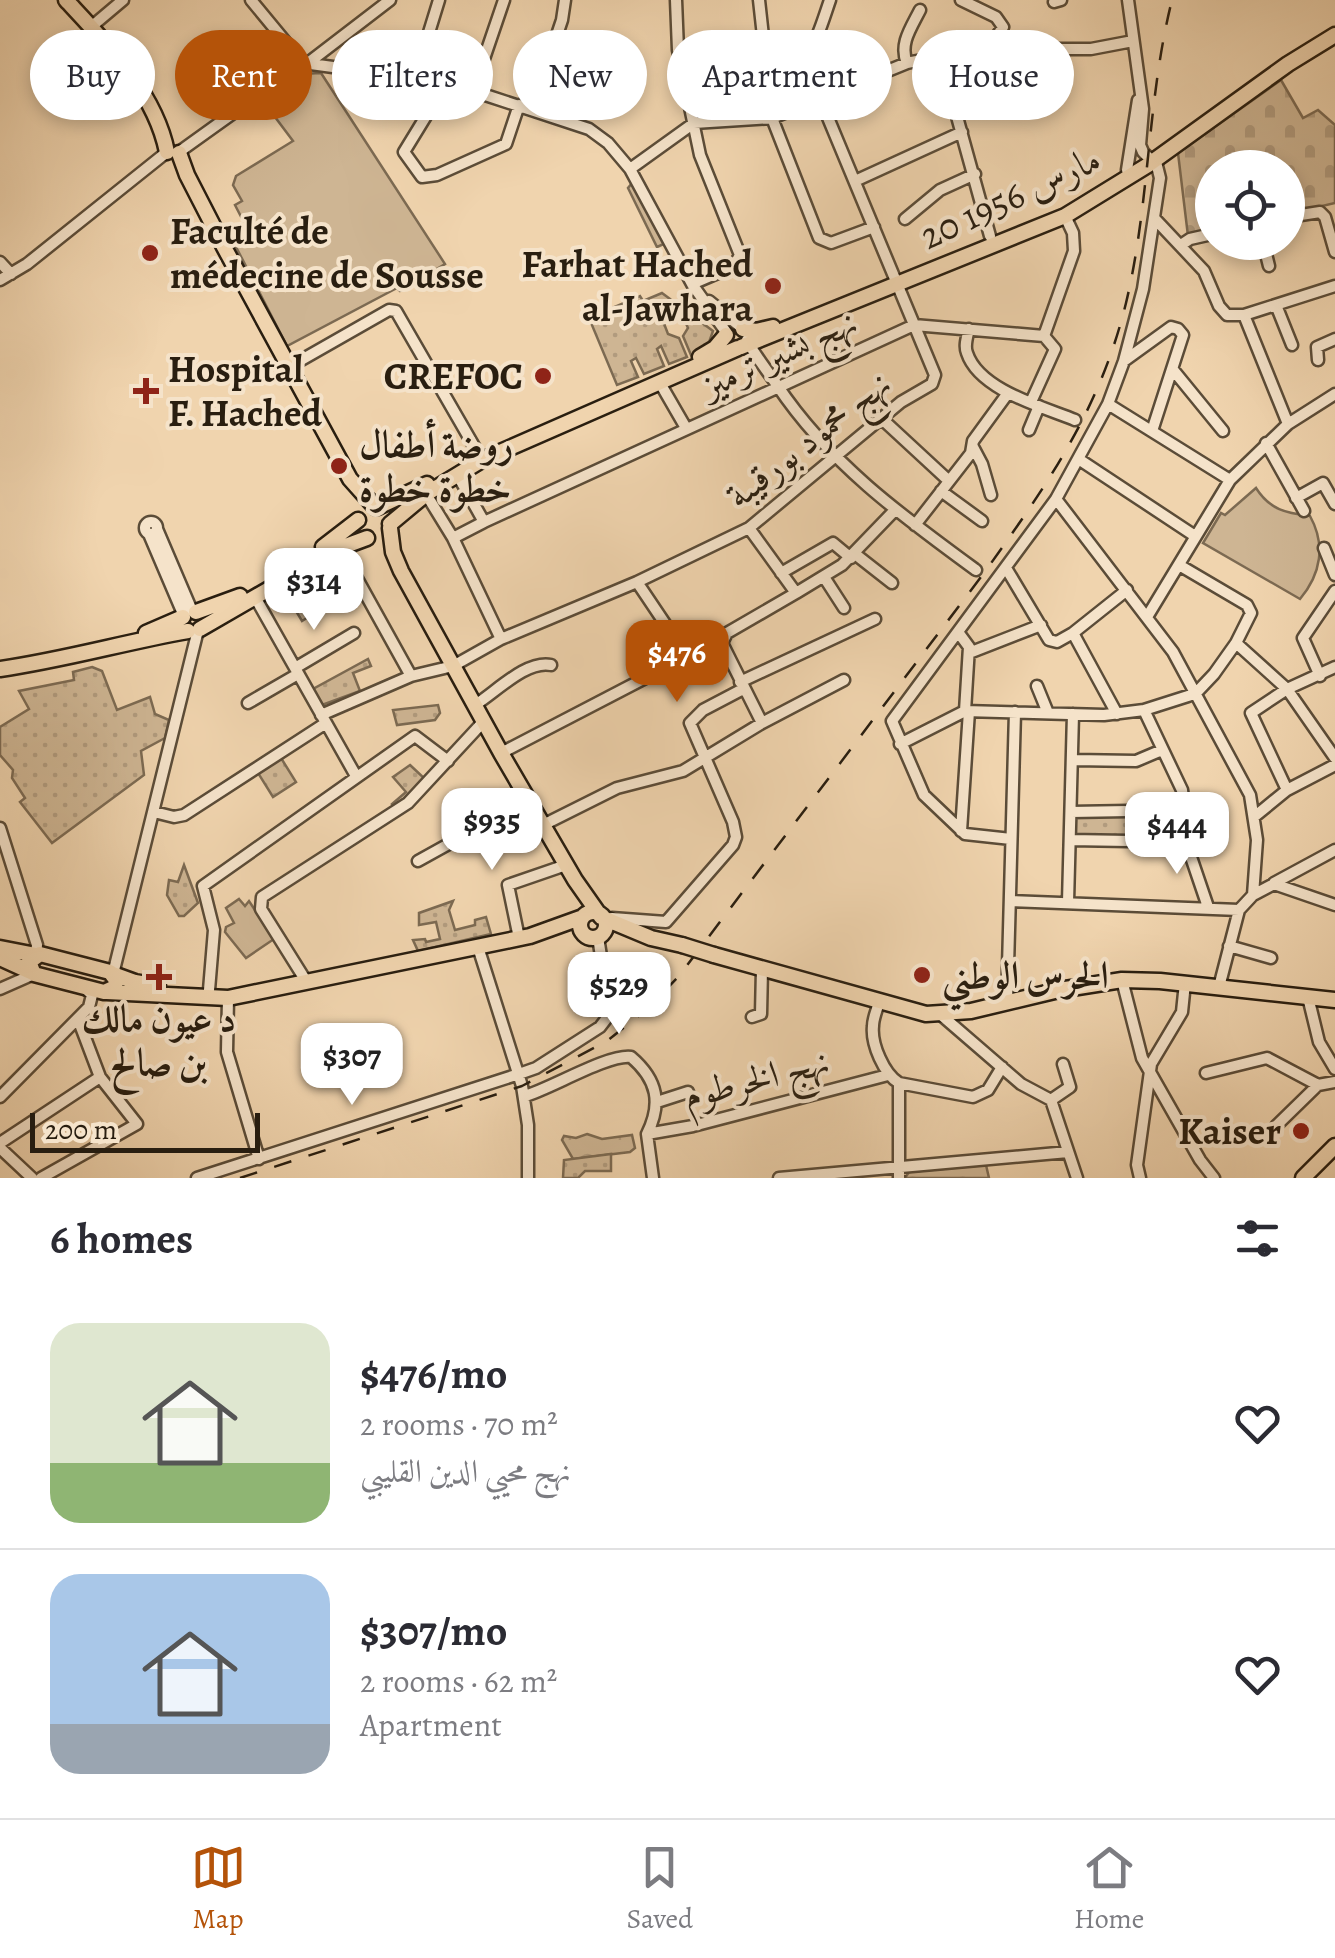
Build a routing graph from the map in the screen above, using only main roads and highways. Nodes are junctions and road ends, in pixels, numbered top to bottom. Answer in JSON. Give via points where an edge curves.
{"nodes":[{"id":1,"x":66,"y":0,"type":"edge"},
{"id":2,"x":1335,"y":26,"type":"edge"},
{"id":3,"x":1335,"y":35,"type":"edge"},
{"id":4,"x":1156,"y":156,"type":"junction"},
{"id":5,"x":896,"y":280,"type":"junction"},
{"id":6,"x":739,"y":338,"type":"junction"},
{"id":7,"x":480,"y":456,"type":"junction"},
{"id":8,"x":350,"y":479,"type":"junction"},
{"id":9,"x":377,"y":507,"type":"junction"},
{"id":10,"x":358,"y":518,"type":"junction"},
{"id":11,"x":390,"y":526,"type":"junction"},
{"id":12,"x":368,"y":538,"type":"junction"},
{"id":13,"x":401,"y":571,"type":"junction"},
{"id":14,"x":192,"y":621,"type":"junction"},
{"id":15,"x":2,"y":668,"type":"edge"},
{"id":16,"x":575,"y":880,"type":"junction"},
{"id":17,"x":580,"y":918,"type":"junction"},
{"id":18,"x":601,"y":918,"type":"junction"},
{"id":19,"x":596,"y":936,"type":"junction"},
{"id":20,"x":525,"y":937,"type":"junction"},
{"id":21,"x":651,"y":938,"type":"junction"},
{"id":22,"x":0,"y":948,"type":"edge"},
{"id":23,"x":36,"y":955,"type":"junction"},
{"id":24,"x":0,"y":958,"type":"edge"},
{"id":25,"x":33,"y":973,"type":"junction"},
{"id":26,"x":113,"y":974,"type":"junction"},
{"id":27,"x":304,"y":982,"type":"junction"},
{"id":28,"x":107,"y":992,"type":"junction"},
{"id":29,"x":1335,"y":1000,"type":"edge"},
{"id":30,"x":1335,"y":1146,"type":"edge"},
{"id":31,"x":1303,"y":1178,"type":"edge"}],
"edges":[{"from":1,"to":8,"type":"main road","via":[[133,79]]},
{"from":2,"to":4,"type":"main road","name":"20 مارس 1956"},
{"from":3,"to":4,"type":"main road","name":"20 مارس 1956"},
{"from":4,"to":5,"type":"main road","name":"20 مارس 1956","via":[[1061,209]]},
{"from":4,"to":5,"type":"main road","name":"20 مارس 1956","via":[[1065,216]]},
{"from":5,"to":6,"type":"main road","name":"20 مارس 1956"},
{"from":6,"to":7,"type":"main road"},
{"from":6,"to":7,"type":"main road","via":[[660,382]]},
{"from":7,"to":9,"type":"main road"},
{"from":7,"to":11,"type":"main road"},
{"from":8,"to":9,"type":"main road"},
{"from":8,"to":10,"type":"main road"},
{"from":9,"to":10,"type":"main road"},
{"from":9,"to":11,"type":"main road"},
{"from":10,"to":12,"type":"main road"},
{"from":10,"to":14,"type":"main road","via":[[336,540]]},
{"from":11,"to":12,"type":"main road","via":[[380,538]]},
{"from":11,"to":13,"type":"main road"},
{"from":12,"to":13,"type":"main road"},
{"from":12,"to":14,"type":"main road","via":[[255,597]]},
{"from":13,"to":16,"type":"main road"},
{"from":14,"to":15,"type":"main road","via":[[36,666]]},
{"from":16,"to":17,"type":"main road"},
{"from":16,"to":18,"type":"main road"},
{"from":17,"to":18,"type":"main road"},
{"from":17,"to":19,"type":"main road","via":[[579,926]]},
{"from":17,"to":20,"type":"main road"},
{"from":18,"to":19,"type":"main road","via":[[607,928]]},
{"from":18,"to":21,"type":"main road"},
{"from":19,"to":20,"type":"main road"},
{"from":19,"to":21,"type":"main road"},
{"from":20,"to":27,"type":"main road"},
{"from":21,"to":29,"type":"main road","bridge":true,"via":[[912,1012],[1007,1004],[1122,980]]},
{"from":22,"to":23,"type":"main road"},
{"from":23,"to":25,"type":"main road","via":[[29,962]]},
{"from":23,"to":26,"type":"main road"},
{"from":24,"to":25,"type":"main road"},
{"from":25,"to":28,"type":"main road"},
{"from":26,"to":27,"type":"main road","via":[[209,990]]},
{"from":26,"to":28,"type":"main road","via":[[115,987]]},
{"from":27,"to":28,"type":"main road","via":[[228,998]]},
{"from":30,"to":31,"type":"main road"}]}
